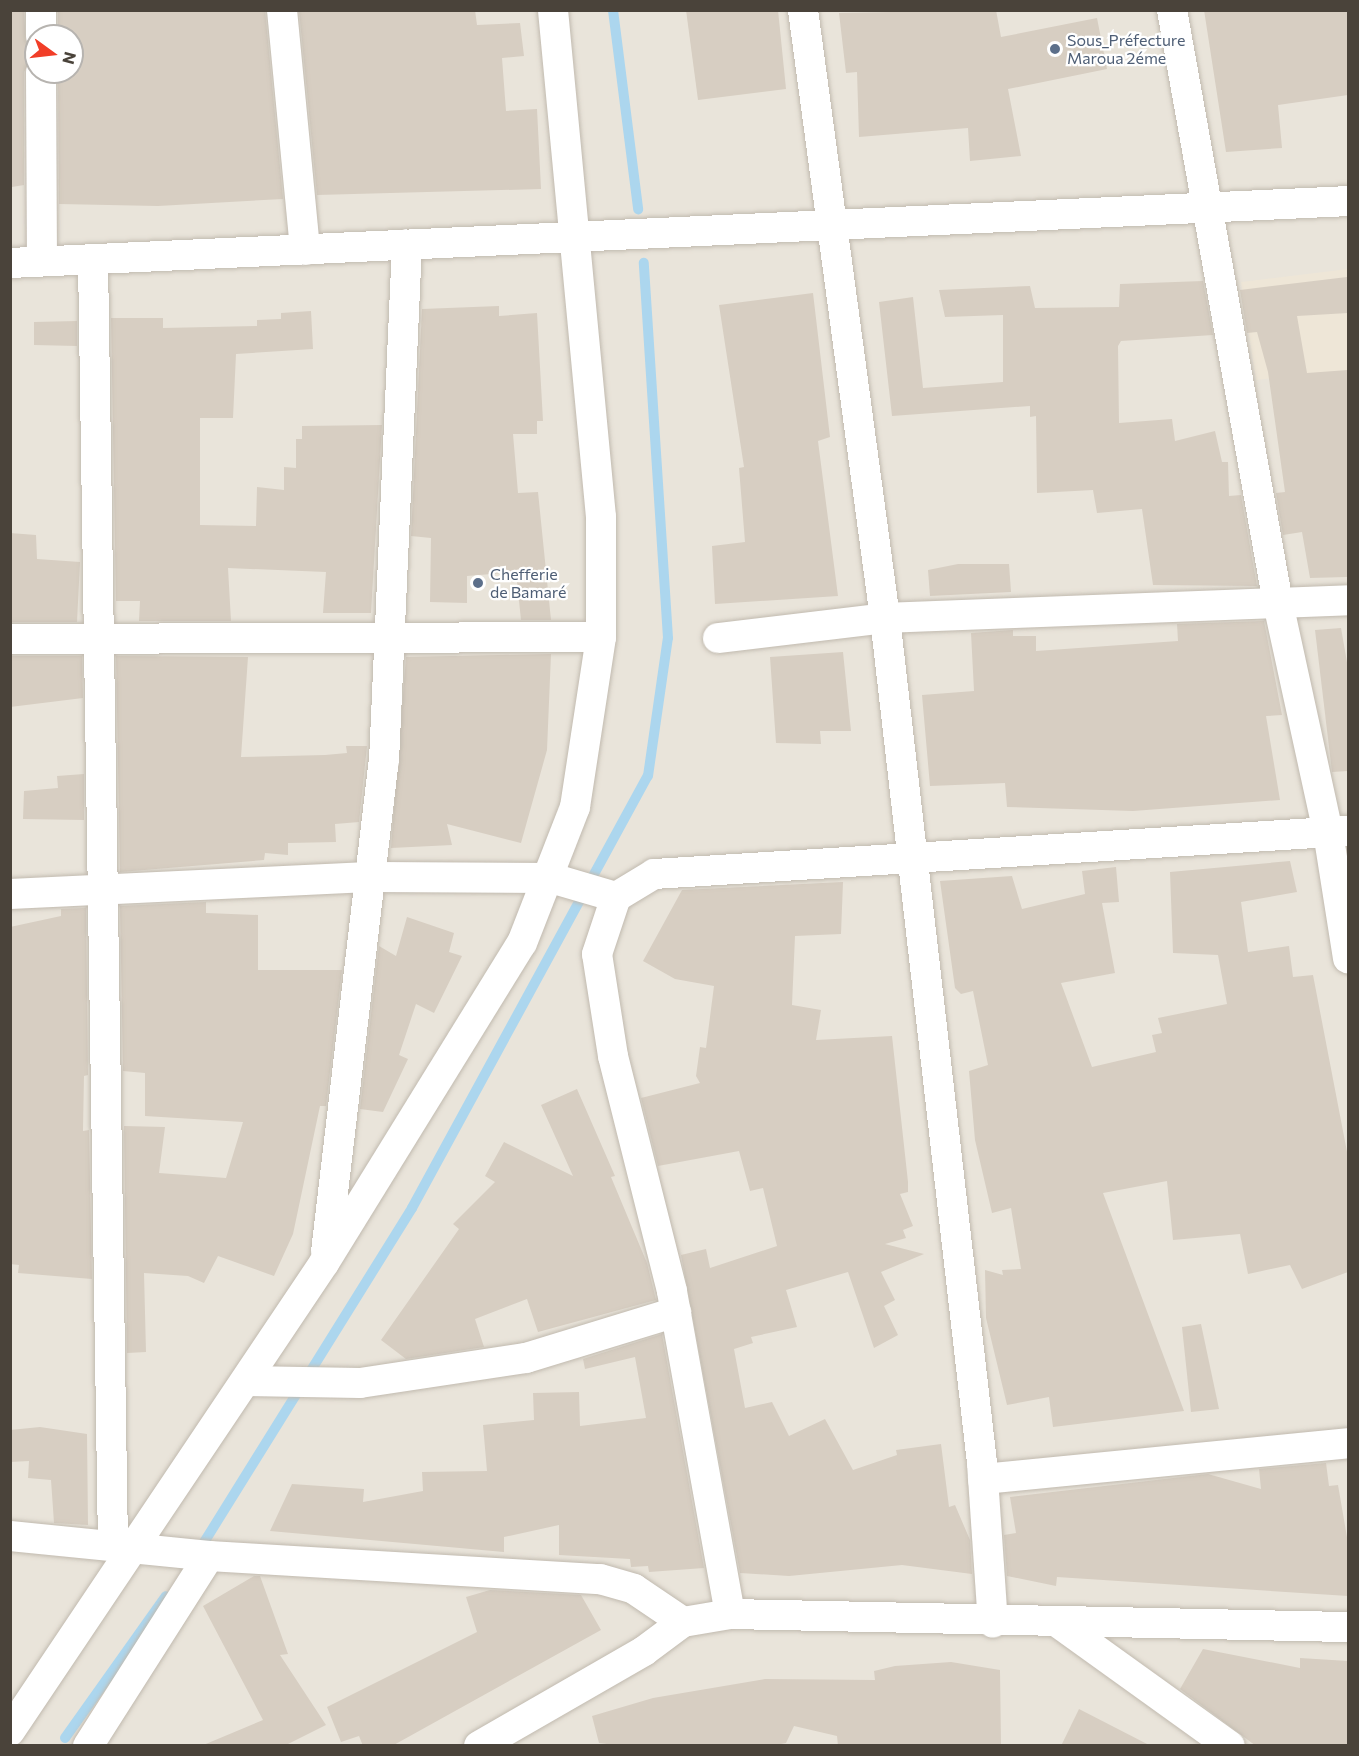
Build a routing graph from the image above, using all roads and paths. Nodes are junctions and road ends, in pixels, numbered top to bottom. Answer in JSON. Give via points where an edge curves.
{"nodes":[{"id":1,"x":282,"y":10,"type":"edge"},
{"id":2,"x":553,"y":10,"type":"edge"},
{"id":3,"x":803,"y":10,"type":"edge"},
{"id":4,"x":1172,"y":10,"type":"edge"},
{"id":5,"x":41,"y":84,"type":"edge"},
{"id":6,"x":1348,"y":201,"type":"edge"},
{"id":7,"x":1205,"y":207,"type":"junction"},
{"id":8,"x":834,"y":222,"type":"junction"},
{"id":9,"x":574,"y":236,"type":"junction"},
{"id":10,"x":407,"y":245,"type":"junction"},
{"id":11,"x":305,"y":250,"type":"junction"},
{"id":12,"x":93,"y":260,"type":"junction"},
{"id":13,"x":42,"y":261,"type":"junction"},
{"id":14,"x":10,"y":263,"type":"edge"},
{"id":15,"x":1348,"y":600,"type":"edge"},
{"id":16,"x":1278,"y":603,"type":"junction"},
{"id":17,"x":885,"y":618,"type":"junction"},
{"id":18,"x":97,"y":637,"type":"junction"},
{"id":19,"x":601,"y":637,"type":"junction"},
{"id":20,"x":718,"y":638,"type":"dead end"},
{"id":21,"x":10,"y":639,"type":"edge"},
{"id":22,"x":389,"y":639,"type":"junction"},
{"id":23,"x":1338,"y":831,"type":"edge"},
{"id":24,"x":910,"y":856,"type":"junction"},
{"id":25,"x":374,"y":877,"type":"junction"},
{"id":26,"x":551,"y":878,"type":"junction"},
{"id":27,"x":103,"y":889,"type":"junction"},
{"id":28,"x":10,"y":894,"type":"edge"},
{"id":29,"x":616,"y":897,"type":"junction"},
{"id":30,"x":1348,"y":958,"type":"edge"},
{"id":31,"x":324,"y":1263,"type":"junction"},
{"id":32,"x":676,"y":1312,"type":"junction"},
{"id":33,"x":246,"y":1381,"type":"junction"},
{"id":34,"x":1348,"y":1443,"type":"edge"},
{"id":35,"x":982,"y":1479,"type":"junction"},
{"id":36,"x":10,"y":1536,"type":"edge"},
{"id":37,"x":125,"y":1547,"type":"junction"},
{"id":38,"x":209,"y":1556,"type":"junction"},
{"id":39,"x":730,"y":1614,"type":"junction"},
{"id":40,"x":683,"y":1622,"type":"junction"},
{"id":41,"x":993,"y":1623,"type":"junction"},
{"id":42,"x":1060,"y":1624,"type":"junction"},
{"id":43,"x":1348,"y":1627,"type":"edge"},
{"id":44,"x":11,"y":1730,"type":"edge"},
{"id":45,"x":31,"y":1746,"type":"edge"},
{"id":46,"x":88,"y":1746,"type":"edge"},
{"id":47,"x":479,"y":1746,"type":"edge"},
{"id":48,"x":1230,"y":1746,"type":"edge"}],
"edges":[{"from":1,"to":11,"type":"street"},
{"from":2,"to":9,"type":"street"},
{"from":3,"to":8,"type":"street"},
{"from":4,"to":7,"type":"street"},
{"from":5,"to":13,"type":"street"},
{"from":6,"to":7,"type":"street"},
{"from":7,"to":8,"type":"street"},
{"from":7,"to":16,"type":"street"},
{"from":8,"to":9,"type":"street"},
{"from":8,"to":17,"type":"street"},
{"from":9,"to":10,"type":"street"},
{"from":9,"to":19,"type":"street","via":[[601,517]]},
{"from":10,"to":11,"type":"street"},
{"from":10,"to":22,"type":"street"},
{"from":11,"to":12,"type":"street"},
{"from":12,"to":13,"type":"street"},
{"from":12,"to":18,"type":"street"},
{"from":13,"to":14,"type":"street"},
{"from":15,"to":16,"type":"street"},
{"from":16,"to":17,"type":"street"},
{"from":16,"to":23,"type":"street"},
{"from":17,"to":20,"type":"street"},
{"from":17,"to":24,"type":"street"},
{"from":18,"to":21,"type":"street"},
{"from":18,"to":22,"type":"street"},
{"from":18,"to":27,"type":"street"},
{"from":19,"to":22,"type":"street"},
{"from":19,"to":26,"type":"street","via":[[575,807]]},
{"from":22,"to":25,"type":"street"},
{"from":23,"to":24,"type":"street"},
{"from":23,"to":30,"type":"street"},
{"from":24,"to":29,"type":"street","via":[[654,874]]},
{"from":24,"to":35,"type":"street"},
{"from":25,"to":26,"type":"street"},
{"from":25,"to":27,"type":"street"},
{"from":25,"to":31,"type":"street"},
{"from":26,"to":29,"type":"street"},
{"from":26,"to":31,"type":"street","via":[[522,943]]},
{"from":27,"to":28,"type":"street"},
{"from":27,"to":37,"type":"street"},
{"from":29,"to":32,"type":"street","via":[[597,954],[613,1056]]},
{"from":31,"to":33,"type":"street"},
{"from":32,"to":33,"type":"street","via":[[526,1358],[360,1383]]},
{"from":32,"to":39,"type":"street"},
{"from":33,"to":37,"type":"street"},
{"from":34,"to":35,"type":"street"},
{"from":35,"to":41,"type":"street"},
{"from":36,"to":37,"type":"street"},
{"from":37,"to":38,"type":"street"},
{"from":37,"to":44,"type":"street"},
{"from":38,"to":40,"type":"street","via":[[600,1579],[634,1589]]},
{"from":38,"to":46,"type":"street"},
{"from":39,"to":40,"type":"street"},
{"from":39,"to":41,"type":"street"},
{"from":40,"to":47,"type":"street","via":[[644,1652]]},
{"from":41,"to":42,"type":"street"},
{"from":42,"to":43,"type":"street"},
{"from":42,"to":48,"type":"street"},
{"from":44,"to":45,"type":"street"}]}
